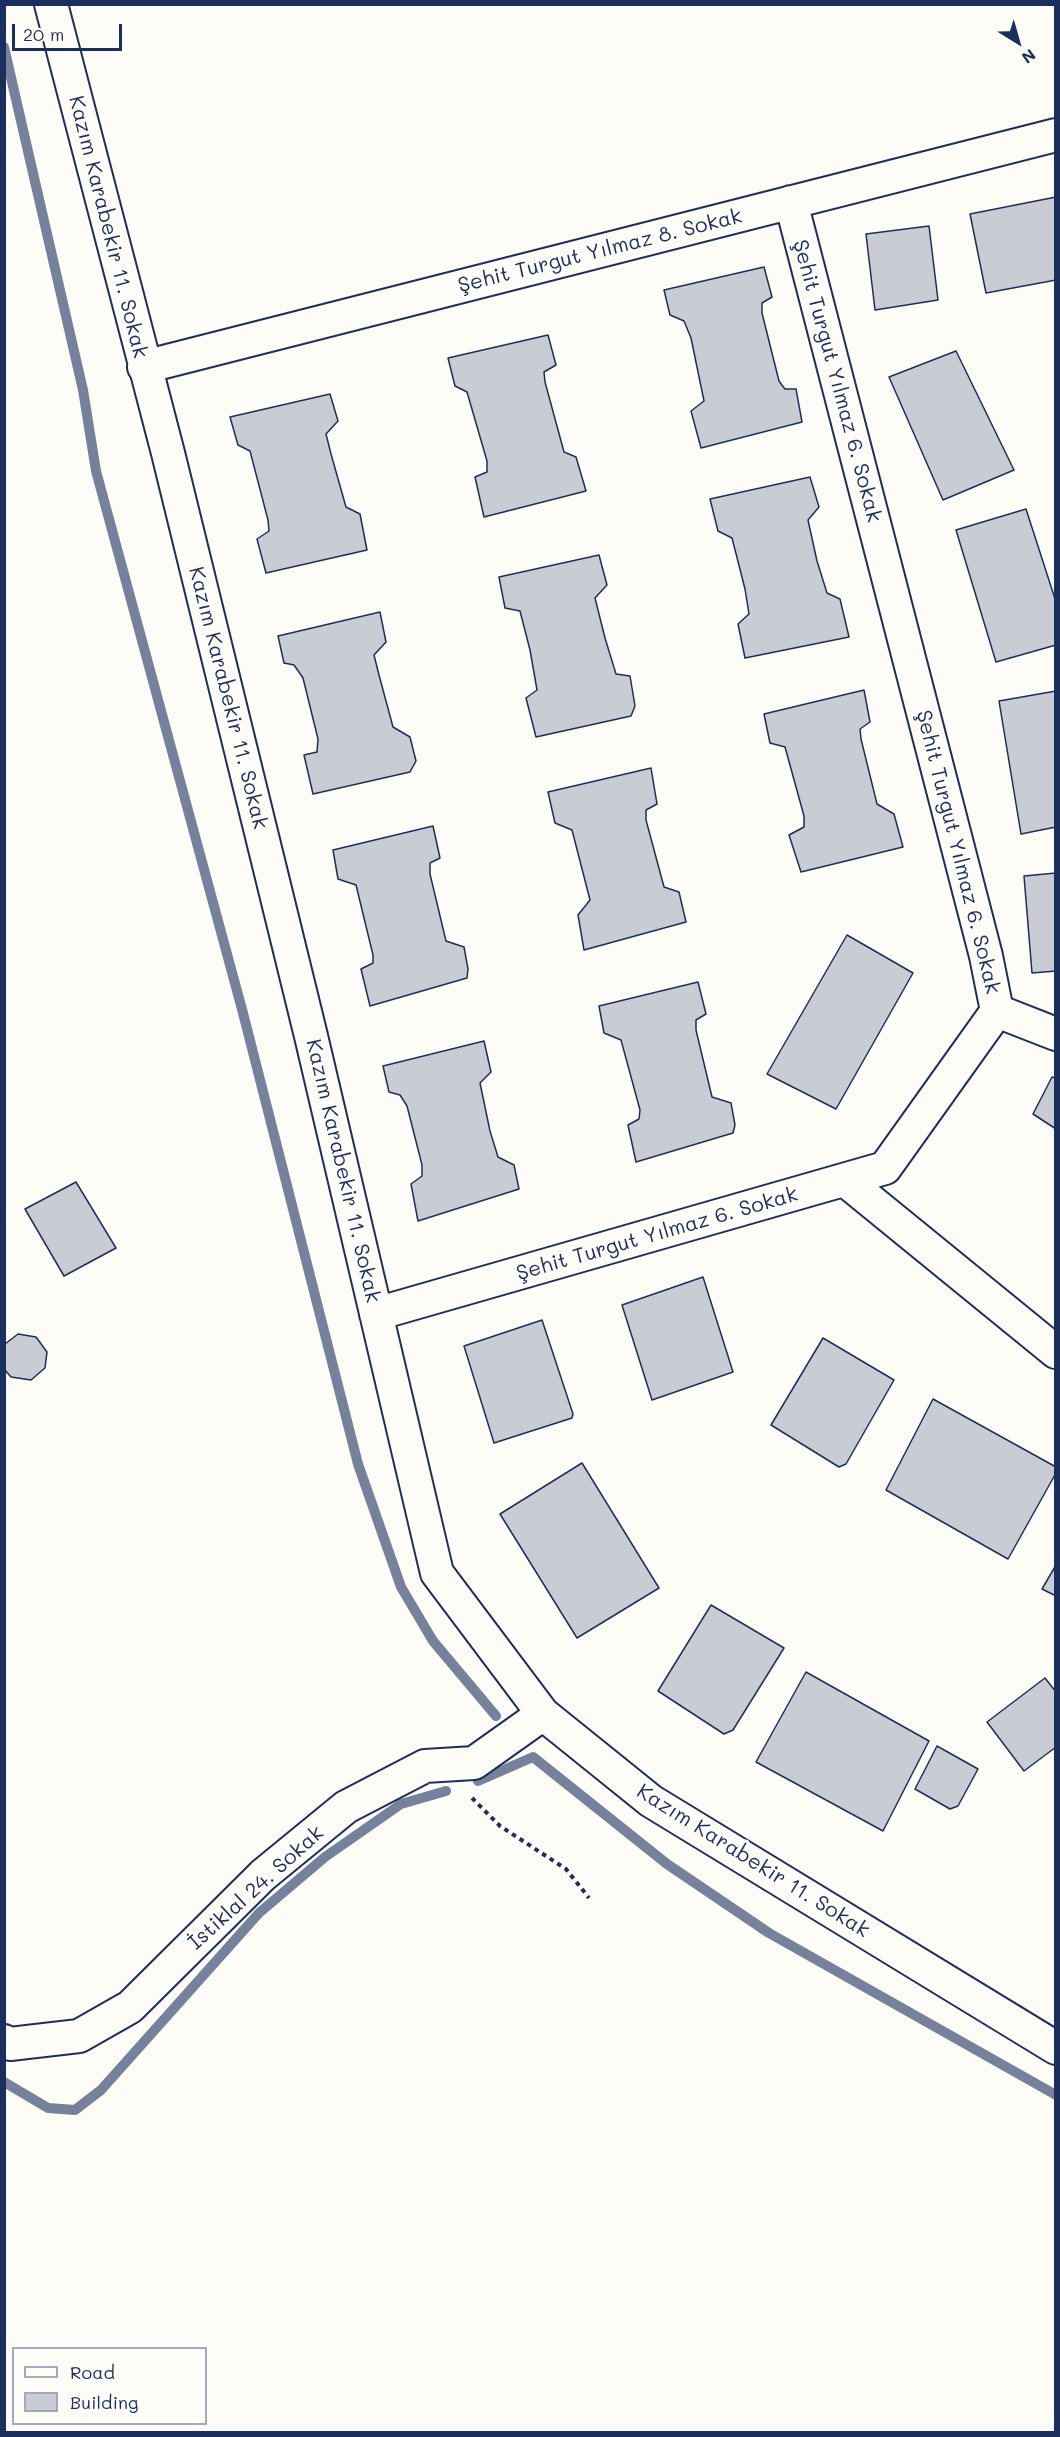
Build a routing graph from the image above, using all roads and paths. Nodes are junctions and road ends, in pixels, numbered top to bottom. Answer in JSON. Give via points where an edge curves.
{"nodes":[{"id":1,"x":51,"y":4,"type":"edge"},
{"id":2,"x":1056,"y":135,"type":"edge"},
{"id":3,"x":791,"y":202,"type":"junction"},
{"id":4,"x":144,"y":367,"type":"junction"},
{"id":5,"x":997,"y":1011,"type":"junction"},
{"id":6,"x":1056,"y":1034,"type":"edge"},
{"id":7,"x":844,"y":1180,"type":"junction"},
{"id":8,"x":376,"y":1314,"type":"junction"},
{"id":9,"x":1056,"y":1352,"type":"edge"},
{"id":10,"x":543,"y":1714,"type":"junction"},
{"id":11,"x":470,"y":1796,"type":"dead end"},
{"id":12,"x":589,"y":1898,"type":"dead end"},
{"id":13,"x":4,"y":2041,"type":"edge"},
{"id":14,"x":1056,"y":2048,"type":"edge"}],
"edges":[{"from":1,"to":4,"type":"street","name":"Kazım Karabekir 11. Sokak"},
{"from":2,"to":3,"type":"street","name":"Şehit Turgut Yılmaz 8. Sokak"},
{"from":3,"to":4,"type":"street","name":"Şehit Turgut Yılmaz 8. Sokak"},
{"from":3,"to":5,"type":"street","name":"Şehit Turgut Yılmaz 6. Sokak"},
{"from":4,"to":8,"type":"street","name":"Kazım Karabekir 11. Sokak","via":[[311,1036]]},
{"from":5,"to":6,"type":"street"},
{"from":5,"to":7,"type":"street","name":"Şehit Turgut Yılmaz 6. Sokak","via":[[885,1168]]},
{"from":7,"to":8,"type":"street","name":"Şehit Turgut Yılmaz 6. Sokak"},
{"from":7,"to":9,"type":"street"},
{"from":8,"to":10,"type":"street","name":"Kazım Karabekir 11. Sokak","via":[[437,1573]]},
{"from":10,"to":13,"type":"street","name":"İstiklal 24. Sokak","via":[[474,1763],[425,1766],[346,1807],[263,1875],[130,2007],[79,2036],[10,2044]]},
{"from":10,"to":14,"type":"street","name":"Kazım Karabekir 11. Sokak","via":[[651,1800]]},
{"from":11,"to":12,"type":"path","via":[[500,1826],[566,1869]]}]}
